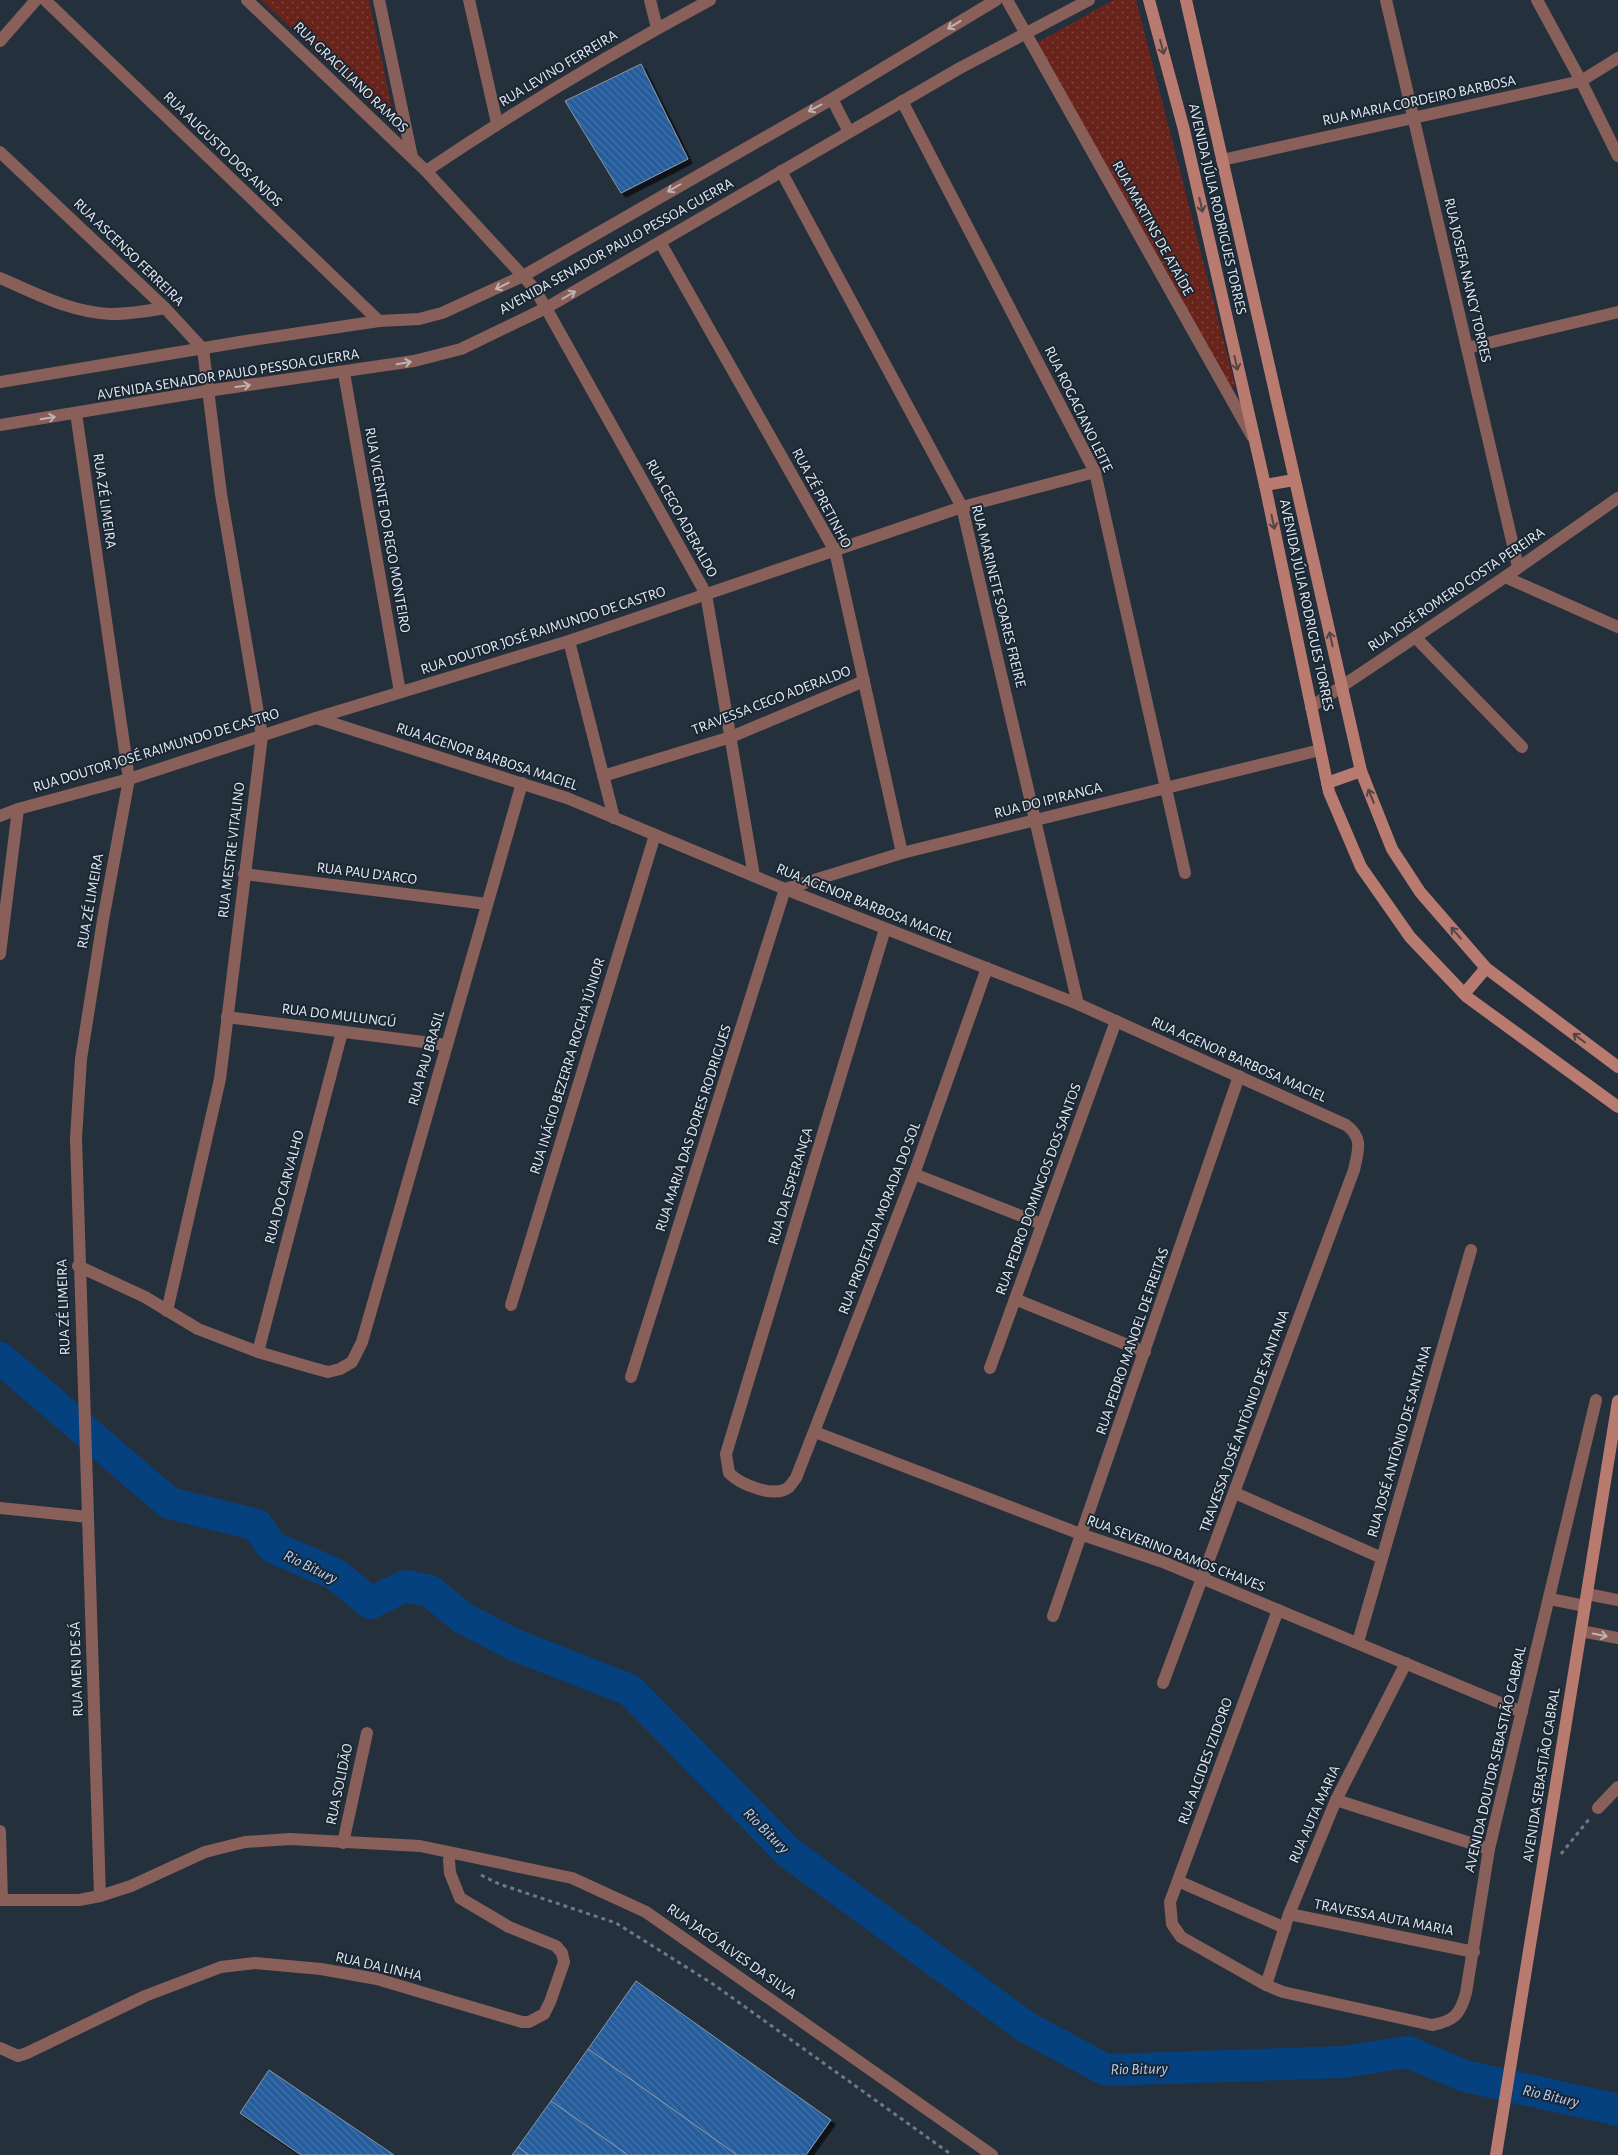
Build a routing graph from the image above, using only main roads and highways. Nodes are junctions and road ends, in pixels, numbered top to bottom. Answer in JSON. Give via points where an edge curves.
{"nodes":[{"id":1,"x":1149,"y":0,"type":"edge"},
{"id":2,"x":1186,"y":0,"type":"edge"},
{"id":3,"x":1294,"y":480,"type":"junction"},
{"id":4,"x":1265,"y":485,"type":"junction"},
{"id":5,"x":1360,"y":772,"type":"junction"},
{"id":6,"x":1327,"y":783,"type":"junction"},
{"id":7,"x":1486,"y":968,"type":"junction"},
{"id":8,"x":1464,"y":994,"type":"junction"},
{"id":9,"x":1618,"y":1067,"type":"edge"},
{"id":10,"x":1618,"y":1107,"type":"edge"},
{"id":11,"x":1618,"y":1401,"type":"edge"},
{"id":12,"x":1496,"y":2155,"type":"edge"}],
"edges":[{"from":1,"to":4,"type":"main road","name":"AVENIDA JÚLIA RODRIGUES TORRES","one_way":true,"via":[[1184,130]]},
{"from":2,"to":3,"type":"main road","name":"AVENIDA JÚLIA RODRIGUES TORRES"},
{"from":3,"to":4,"type":"main road"},
{"from":5,"to":3,"type":"main road","name":"AVENIDA JÚLIA RODRIGUES TORRES","one_way":true},
{"from":4,"to":6,"type":"main road","name":"AVENIDA JÚLIA RODRIGUES TORRES","one_way":true},
{"from":5,"to":6,"type":"main road"},
{"from":7,"to":5,"type":"main road","name":"AVENIDA JÚLIA RODRIGUES TORRES","one_way":true,"via":[[1420,892],[1392,849]]},
{"from":6,"to":8,"type":"main road","name":"AVENIDA JÚLIA RODRIGUES TORRES","via":[[1361,867],[1410,937]]},
{"from":7,"to":8,"type":"main road"},
{"from":9,"to":7,"type":"main road","name":"AVENIDA JÚLIA RODRIGUES TORRES","one_way":true},
{"from":8,"to":10,"type":"main road","name":"AVENIDA JÚLIA RODRIGUES TORRES"},
{"from":11,"to":12,"type":"main road","name":"AVENIDA SEBASTIÃO CABRAL"}]}
